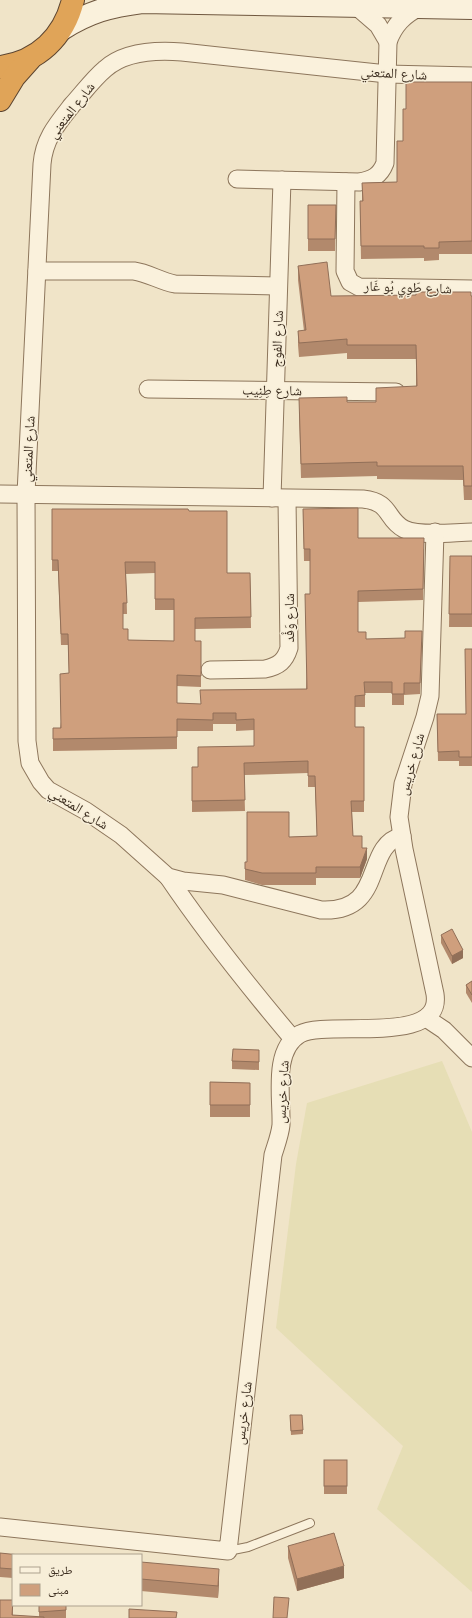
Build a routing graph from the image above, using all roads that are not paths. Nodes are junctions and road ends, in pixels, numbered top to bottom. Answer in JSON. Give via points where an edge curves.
{"nodes":[{"id":1,"x":73,"y":0,"type":"edge"},
{"id":2,"x":356,"y":6,"type":"junction"},
{"id":3,"x":420,"y":7,"type":"junction"},
{"id":4,"x":472,"y":8,"type":"edge"},
{"id":5,"x":62,"y":29,"type":"junction"},
{"id":6,"x":388,"y":42,"type":"junction"},
{"id":7,"x":30,"y":59,"type":"junction"},
{"id":8,"x":0,"y":67,"type":"edge"},
{"id":9,"x":387,"y":74,"type":"junction"},
{"id":10,"x":472,"y":76,"type":"edge"},
{"id":11,"x":0,"y":100,"type":"edge"},
{"id":12,"x":237,"y":179,"type":"dead end"},
{"id":13,"x":282,"y":180,"type":"junction"},
{"id":14,"x":346,"y":182,"type":"junction"},
{"id":15,"x":37,"y":271,"type":"junction"},
{"id":16,"x":278,"y":286,"type":"junction"},
{"id":17,"x":472,"y":289,"type":"edge"},
{"id":18,"x":148,"y":389,"type":"dead end"},
{"id":19,"x":275,"y":390,"type":"junction"},
{"id":20,"x":396,"y":392,"type":"edge"},
{"id":21,"x":0,"y":494,"type":"edge"},
{"id":22,"x":26,"y":494,"type":"junction"},
{"id":23,"x":280,"y":498,"type":"junction"},
{"id":24,"x":434,"y":532,"type":"junction"},
{"id":25,"x":472,"y":532,"type":"edge"},
{"id":26,"x":210,"y":670,"type":"dead end"},
{"id":27,"x":402,"y":836,"type":"junction"},
{"id":28,"x":168,"y":877,"type":"junction"},
{"id":29,"x":426,"y":1018,"type":"junction"},
{"id":30,"x":293,"y":1039,"type":"junction"},
{"id":31,"x":472,"y":1058,"type":"edge"},
{"id":32,"x":310,"y":1522,"type":"dead end"},
{"id":33,"x":0,"y":1527,"type":"edge"},
{"id":34,"x":228,"y":1550,"type":"junction"}],
"edges":[{"from":1,"to":5,"type":"highway"},
{"from":2,"to":3,"type":"main road"},
{"from":2,"to":5,"type":"main road","via":[[142,2],[99,10]]},
{"from":2,"to":6,"type":"street","via":[[378,25]]},
{"from":3,"to":4,"type":"main road"},
{"from":3,"to":6,"type":"street","via":[[397,25]]},
{"from":5,"to":7,"type":"highway","via":[[54,41]]},
{"from":6,"to":9,"type":"street"},
{"from":7,"to":8,"type":"highway","via":[[12,66]]},
{"from":7,"to":11,"type":"highway","via":[[14,77]]},
{"from":9,"to":10,"type":"street","name":"شارع المتعني"},
{"from":9,"to":14,"type":"street","via":[[385,163],[382,171],[367,181]]},
{"from":9,"to":15,"type":"street","name":"شارع المتعني","via":[[170,51],[132,56],[107,67],[56,124],[46,141],[42,164]]},
{"from":12,"to":13,"type":"street"},
{"from":13,"to":14,"type":"street"},
{"from":13,"to":16,"type":"street","name":"شارع الفوج"},
{"from":14,"to":17,"type":"street","name":"شارع طَوِي بُو غَار","via":[[345,271],[350,282],[359,286]]},
{"from":15,"to":16,"type":"street","via":[[134,271],[175,284]]},
{"from":15,"to":22,"type":"street","name":"شارع المتعني"},
{"from":16,"to":19,"type":"street","name":"شارع الفوج"},
{"from":18,"to":19,"type":"street","name":"شارع طِنِيب"},
{"from":19,"to":20,"type":"street","name":"شارع طِنِيب"},
{"from":19,"to":23,"type":"street","name":"شارع الفوج"},
{"from":21,"to":22,"type":"street"},
{"from":22,"to":23,"type":"street"},
{"from":22,"to":28,"type":"street","name":"شارع المتعني","via":[[26,741],[30,763],[48,790],[86,811],[121,835]]},
{"from":23,"to":24,"type":"street","via":[[371,500],[386,508],[397,525],[402,528],[414,532]]},
{"from":23,"to":26,"type":"street","name":"شارع وَفْد","via":[[289,648],[286,656],[281,663],[266,669]]},
{"from":24,"to":25,"type":"street"},
{"from":24,"to":27,"type":"street","name":"شارع خريس","via":[[430,696],[403,784],[400,804]]},
{"from":27,"to":28,"type":"street","name":"شارع المتعني","via":[[392,839],[384,846],[365,892],[353,903],[337,909],[321,910],[223,885]]},
{"from":27,"to":29,"type":"street","name":"شارع خريس","via":[[436,1000],[433,1010]]},
{"from":28,"to":30,"type":"street","via":[[187,906]]},
{"from":29,"to":30,"type":"street","via":[[416,1023],[385,1028],[313,1030],[299,1034]]},
{"from":29,"to":31,"type":"street","via":[[448,1034]]},
{"from":30,"to":34,"type":"street","name":"شارع خريس","via":[[282,1058],[280,1125],[273,1155]]},
{"from":32,"to":34,"type":"lane","via":[[248,1547]]},
{"from":33,"to":34,"type":"street"}]}
